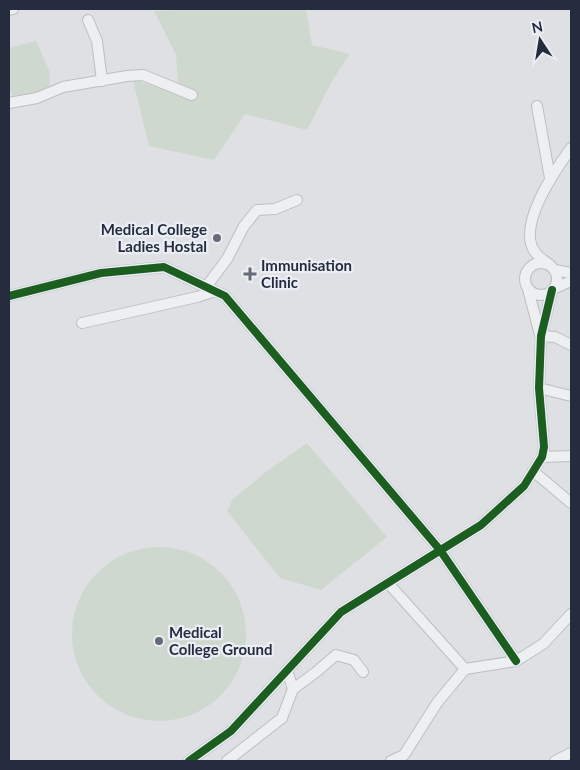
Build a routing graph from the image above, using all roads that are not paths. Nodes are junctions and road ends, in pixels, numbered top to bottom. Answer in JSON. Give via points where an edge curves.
{"nodes":[{"id":1,"x":13,"y":9,"type":"edge"},
{"id":2,"x":9,"y":10,"type":"edge"},
{"id":3,"x":88,"y":20,"type":"dead end"},
{"id":4,"x":102,"y":81,"type":"junction"},
{"id":5,"x":192,"y":95,"type":"dead end"},
{"id":6,"x":9,"y":100,"type":"edge"},
{"id":7,"x":538,"y":106,"type":"dead end"},
{"id":8,"x":571,"y":148,"type":"edge"},
{"id":9,"x":550,"y":178,"type":"junction"},
{"id":10,"x":297,"y":200,"type":"dead end"},
{"id":11,"x":552,"y":267,"type":"junction"},
{"id":12,"x":571,"y":272,"type":"edge"},
{"id":13,"x":571,"y":281,"type":"edge"},
{"id":14,"x":211,"y":289,"type":"junction"},
{"id":15,"x":528,"y":289,"type":"junction"},
{"id":16,"x":553,"y":290,"type":"junction"},
{"id":17,"x":9,"y":296,"type":"edge"},
{"id":18,"x":82,"y":324,"type":"dead end"},
{"id":19,"x":541,"y":336,"type":"junction"},
{"id":20,"x":571,"y":344,"type":"edge"},
{"id":21,"x":539,"y":388,"type":"junction"},
{"id":22,"x":571,"y":396,"type":"edge"},
{"id":23,"x":571,"y":456,"type":"edge"},
{"id":24,"x":542,"y":457,"type":"junction"},
{"id":25,"x":533,"y":471,"type":"junction"},
{"id":26,"x":571,"y":502,"type":"edge"},
{"id":27,"x":440,"y":550,"type":"junction"},
{"id":28,"x":388,"y":583,"type":"junction"},
{"id":29,"x":571,"y":614,"type":"edge"},
{"id":30,"x":516,"y":661,"type":"junction"},
{"id":31,"x":465,"y":669,"type":"junction"},
{"id":32,"x":287,"y":670,"type":"junction"},
{"id":33,"x":363,"y":672,"type":"dead end"},
{"id":34,"x":293,"y":689,"type":"junction"},
{"id":35,"x":571,"y":753,"type":"edge"},
{"id":36,"x":407,"y":758,"type":"edge"},
{"id":37,"x":189,"y":761,"type":"edge"},
{"id":38,"x":226,"y":761,"type":"edge"},
{"id":39,"x":391,"y":761,"type":"edge"},
{"id":40,"x":555,"y":761,"type":"edge"}],
"edges":[{"from":1,"to":2,"type":"street"},
{"from":3,"to":4,"type":"street","via":[[97,41]]},
{"from":4,"to":5,"type":"street","via":[[143,75]]},
{"from":4,"to":6,"type":"street","via":[[63,87],[37,98]]},
{"from":7,"to":9,"type":"street"},
{"from":8,"to":9,"type":"street"},
{"from":9,"to":11,"type":"street","via":[[533,215],[530,238],[534,252]]},
{"from":10,"to":14,"type":"street","via":[[275,209],[257,210],[244,226]]},
{"from":11,"to":12,"type":"street"},
{"from":11,"to":15,"type":"street","via":[[540,262],[532,265],[526,273]]},
{"from":11,"to":16,"type":"street","via":[[557,276]]},
{"from":13,"to":16,"type":"street"},
{"from":14,"to":17,"type":"street","via":[[164,267],[100,273]]},
{"from":14,"to":18,"type":"street","via":[[198,297]]},
{"from":14,"to":27,"type":"street","via":[[225,296]]},
{"from":15,"to":16,"type":"street","via":[[541,295]]},
{"from":15,"to":19,"type":"street"},
{"from":16,"to":19,"type":"street"},
{"from":19,"to":20,"type":"street"},
{"from":19,"to":21,"type":"street"},
{"from":21,"to":22,"type":"street"},
{"from":21,"to":24,"type":"street"},
{"from":23,"to":24,"type":"street"},
{"from":24,"to":25,"type":"street"},
{"from":25,"to":26,"type":"street"},
{"from":25,"to":27,"type":"street","via":[[524,486],[481,525]]},
{"from":27,"to":28,"type":"street"},
{"from":27,"to":30,"type":"street"},
{"from":28,"to":31,"type":"street"},
{"from":28,"to":32,"type":"street","via":[[341,612]]},
{"from":29,"to":30,"type":"street","via":[[543,644]]},
{"from":30,"to":31,"type":"street"},
{"from":31,"to":36,"type":"street","via":[[437,703]]},
{"from":32,"to":34,"type":"street"},
{"from":32,"to":37,"type":"street","via":[[230,731]]},
{"from":33,"to":34,"type":"street","via":[[354,660],[336,655]]},
{"from":34,"to":38,"type":"street","via":[[282,718]]},
{"from":35,"to":40,"type":"street"},
{"from":36,"to":39,"type":"street"}]}
